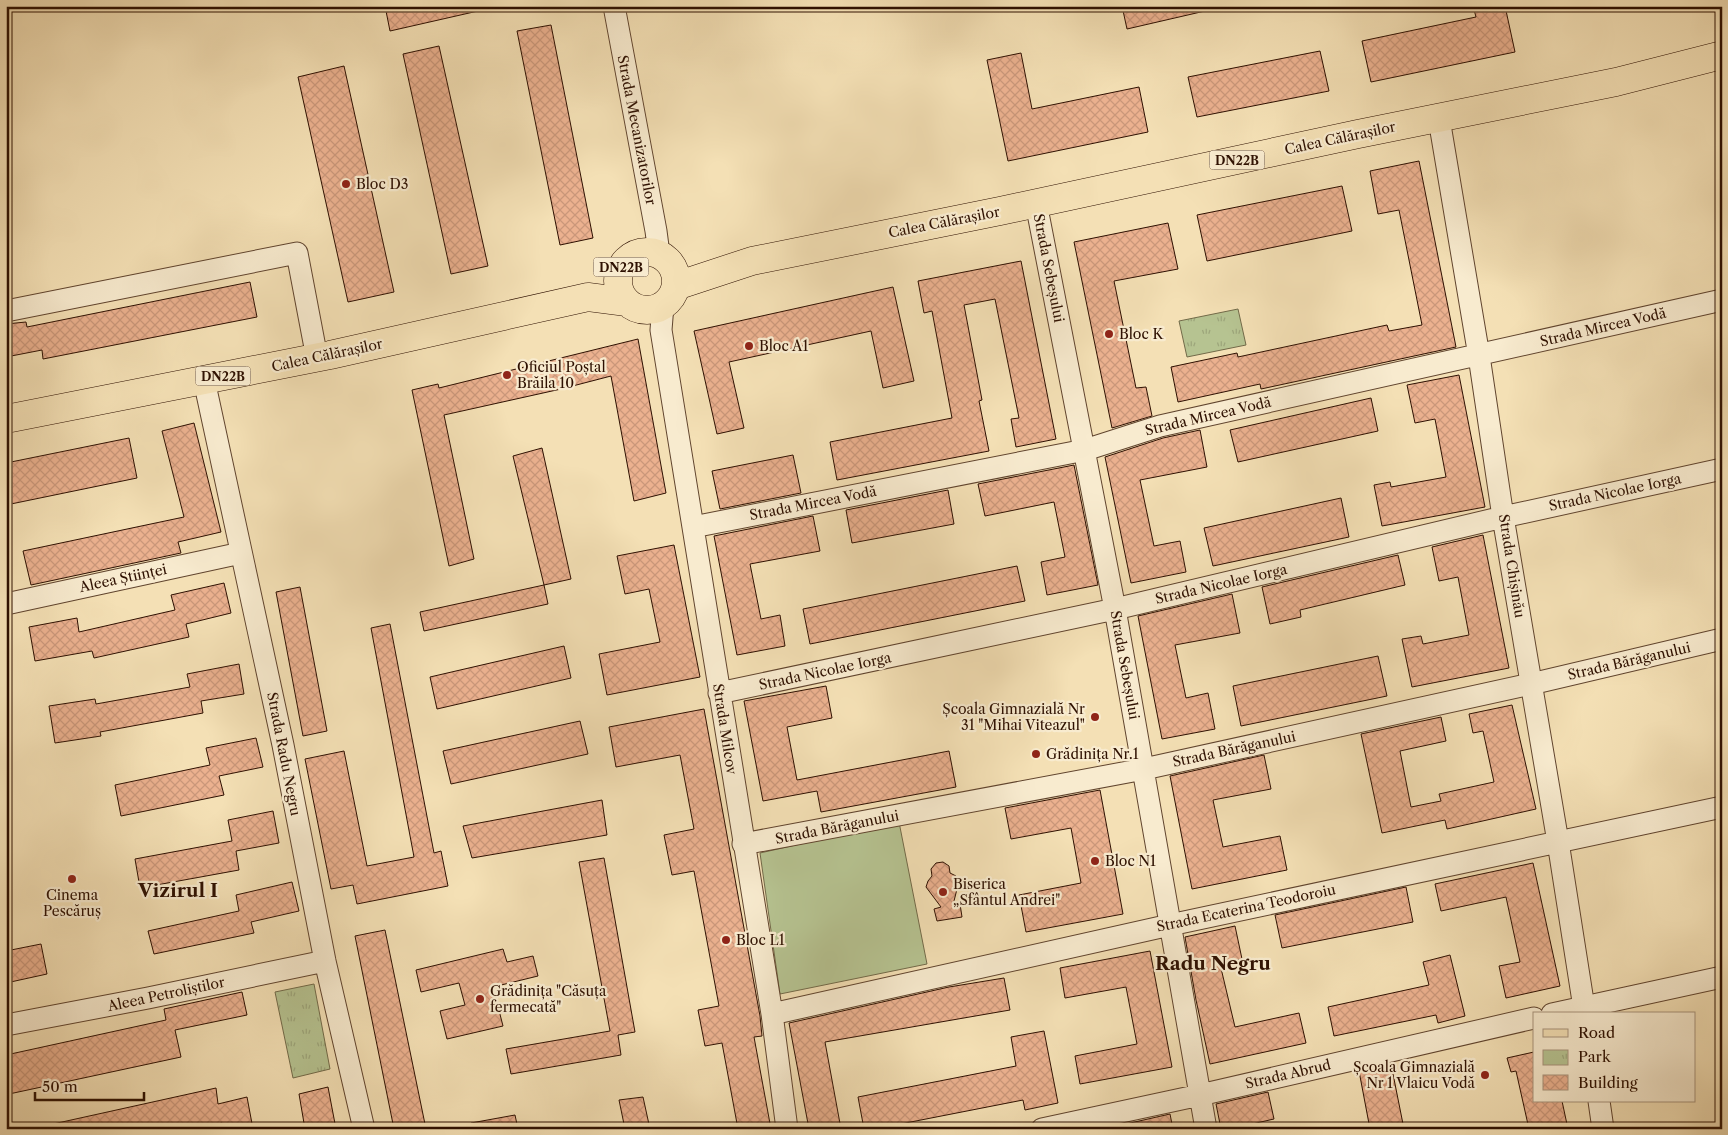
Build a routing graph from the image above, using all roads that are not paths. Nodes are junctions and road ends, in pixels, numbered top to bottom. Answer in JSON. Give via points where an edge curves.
{"nodes":[{"id":1,"x":614,"y":6,"type":"edge"},
{"id":2,"x":1722,"y":55,"type":"edge"},
{"id":3,"x":1438,"y":119,"type":"junction"},
{"id":4,"x":1036,"y":203,"type":"junction"},
{"id":5,"x":619,"y":271,"type":"junction"},
{"id":6,"x":657,"y":292,"type":"junction"},
{"id":7,"x":588,"y":298,"type":"junction"},
{"id":8,"x":1722,"y":300,"type":"edge"},
{"id":9,"x":6,"y":311,"type":"edge"},
{"id":10,"x":1479,"y":356,"type":"junction"},
{"id":11,"x":317,"y":358,"type":"junction"},
{"id":12,"x":204,"y":380,"type":"junction"},
{"id":13,"x":6,"y":419,"type":"edge"},
{"id":14,"x":1085,"y":450,"type":"junction"},
{"id":15,"x":1722,"y":469,"type":"edge"},
{"id":16,"x":1504,"y":517,"type":"junction"},
{"id":17,"x":694,"y":527,"type":"junction"},
{"id":18,"x":240,"y":553,"type":"junction"},
{"id":19,"x":6,"y":604,"type":"edge"},
{"id":20,"x":1115,"y":609,"type":"junction"},
{"id":21,"x":1722,"y":639,"type":"edge"},
{"id":22,"x":1531,"y":684,"type":"junction"},
{"id":23,"x":719,"y":693,"type":"junction"},
{"id":24,"x":1144,"y":769,"type":"junction"},
{"id":25,"x":1722,"y":807,"type":"edge"},
{"id":26,"x":1558,"y":842,"type":"junction"},
{"id":27,"x":743,"y":844,"type":"junction"},
{"id":28,"x":1170,"y":925,"type":"junction"},
{"id":29,"x":325,"y":961,"type":"junction"},
{"id":30,"x":1722,"y":977,"type":"edge"},
{"id":31,"x":1585,"y":1010,"type":"edge"},
{"id":32,"x":1568,"y":1012,"type":"edge"},
{"id":33,"x":772,"y":1014,"type":"junction"},
{"id":34,"x":1533,"y":1018,"type":"edge"},
{"id":35,"x":6,"y":1025,"type":"edge"},
{"id":36,"x":1200,"y":1095,"type":"junction"},
{"id":37,"x":1599,"y":1102,"type":"edge"},
{"id":38,"x":364,"y":1129,"type":"edge"},
{"id":39,"x":787,"y":1129,"type":"edge"},
{"id":40,"x":1042,"y":1129,"type":"edge"},
{"id":41,"x":1206,"y":1129,"type":"edge"},
{"id":42,"x":1604,"y":1129,"type":"edge"}],
"edges":[{"from":1,"to":6,"type":"street","name":"Strada Mecanizatorilor","via":[[655,221]]},
{"from":2,"to":3,"type":"main road","name":"Calea Călărașilor","number":"DN22B","via":[[1616,82]]},
{"from":3,"to":4,"type":"main road","name":"Calea Călărașilor","number":"DN22B"},
{"from":3,"to":10,"type":"street","name":"Strada Chișinău"},
{"from":4,"to":6,"type":"main road","name":"Calea Călărașilor","number":"DN22B","via":[[752,261]]},
{"from":4,"to":14,"type":"street","name":"Strada Sebeșului"},
{"from":5,"to":6,"type":"main road","number":"DN22B","via":[[618,288]]},
{"from":5,"to":6,"type":"main road","number":"DN22B","via":[[628,258],[652,252]]},
{"from":5,"to":7,"type":"main road","name":"Calea Călărașilor","number":"DN22B"},
{"from":6,"to":7,"type":"main road","name":"Calea Călărașilor","number":"DN22B"},
{"from":6,"to":17,"type":"street","name":"Strada Milcov"},
{"from":7,"to":11,"type":"main road","name":"Calea Călărașilor","number":"DN22B"},
{"from":8,"to":10,"type":"street","name":"Strada Mircea Vodă"},
{"from":9,"to":11,"type":"street","via":[[297,253]]},
{"from":10,"to":14,"type":"street","name":"Strada Mircea Vodă","via":[[1160,426]]},
{"from":10,"to":16,"type":"street","name":"Strada Chișinău"},
{"from":11,"to":12,"type":"main road","name":"Calea Călărașilor","number":"DN22B"},
{"from":12,"to":13,"type":"main road","name":"Calea Călărașilor","number":"DN22B"},
{"from":12,"to":18,"type":"street","name":"Strada Radu Negru"},
{"from":14,"to":17,"type":"street","name":"Strada Mircea Vodă"},
{"from":14,"to":20,"type":"street","name":"Strada Sebeșului"},
{"from":15,"to":16,"type":"street","name":"Strada Nicolae Iorga"},
{"from":16,"to":20,"type":"street","name":"Strada Nicolae Iorga"},
{"from":16,"to":22,"type":"street","name":"Strada Chișinău"},
{"from":17,"to":23,"type":"street","name":"Strada Milcov"},
{"from":18,"to":19,"type":"street","name":"Aleea Științei"},
{"from":18,"to":29,"type":"street","name":"Strada Radu Negru","via":[[283,745]]},
{"from":20,"to":23,"type":"street","name":"Strada Nicolae Iorga"},
{"from":20,"to":24,"type":"street","name":"Strada Sebeșului"},
{"from":21,"to":22,"type":"street","name":"Strada Bărăganului"},
{"from":22,"to":24,"type":"street","name":"Strada Bărăganului"},
{"from":22,"to":26,"type":"street","name":"Strada Chișinău"},
{"from":23,"to":27,"type":"street","name":"Strada Milcov"},
{"from":24,"to":27,"type":"street","name":"Strada Bărăganului"},
{"from":24,"to":28,"type":"street","name":"Strada Sebeșului"},
{"from":25,"to":26,"type":"street","name":"Strada Ecaterina Teodoroiu"},
{"from":26,"to":28,"type":"street","name":"Strada Ecaterina Teodoroiu"},
{"from":26,"to":31,"type":"street","name":"Strada Chișinău"},
{"from":27,"to":33,"type":"street","name":"Strada Milcov"},
{"from":28,"to":33,"type":"street","name":"Strada Ecaterina Teodoroiu"},
{"from":28,"to":36,"type":"street","name":"Strada Sebeșului"},
{"from":29,"to":35,"type":"street","name":"Aleea Petroliștilor"},
{"from":29,"to":38,"type":"street","name":"Strada Radu Negru"},
{"from":30,"to":31,"type":"street"},
{"from":31,"to":32,"type":"street"},
{"from":33,"to":39,"type":"street","name":"Strada Milcov"},
{"from":34,"to":36,"type":"street","name":"Strada Abrud"},
{"from":36,"to":40,"type":"street","name":"Strada Abrud"},
{"from":36,"to":41,"type":"street","name":"Strada Sebeșului"},
{"from":37,"to":42,"type":"street"}]}
